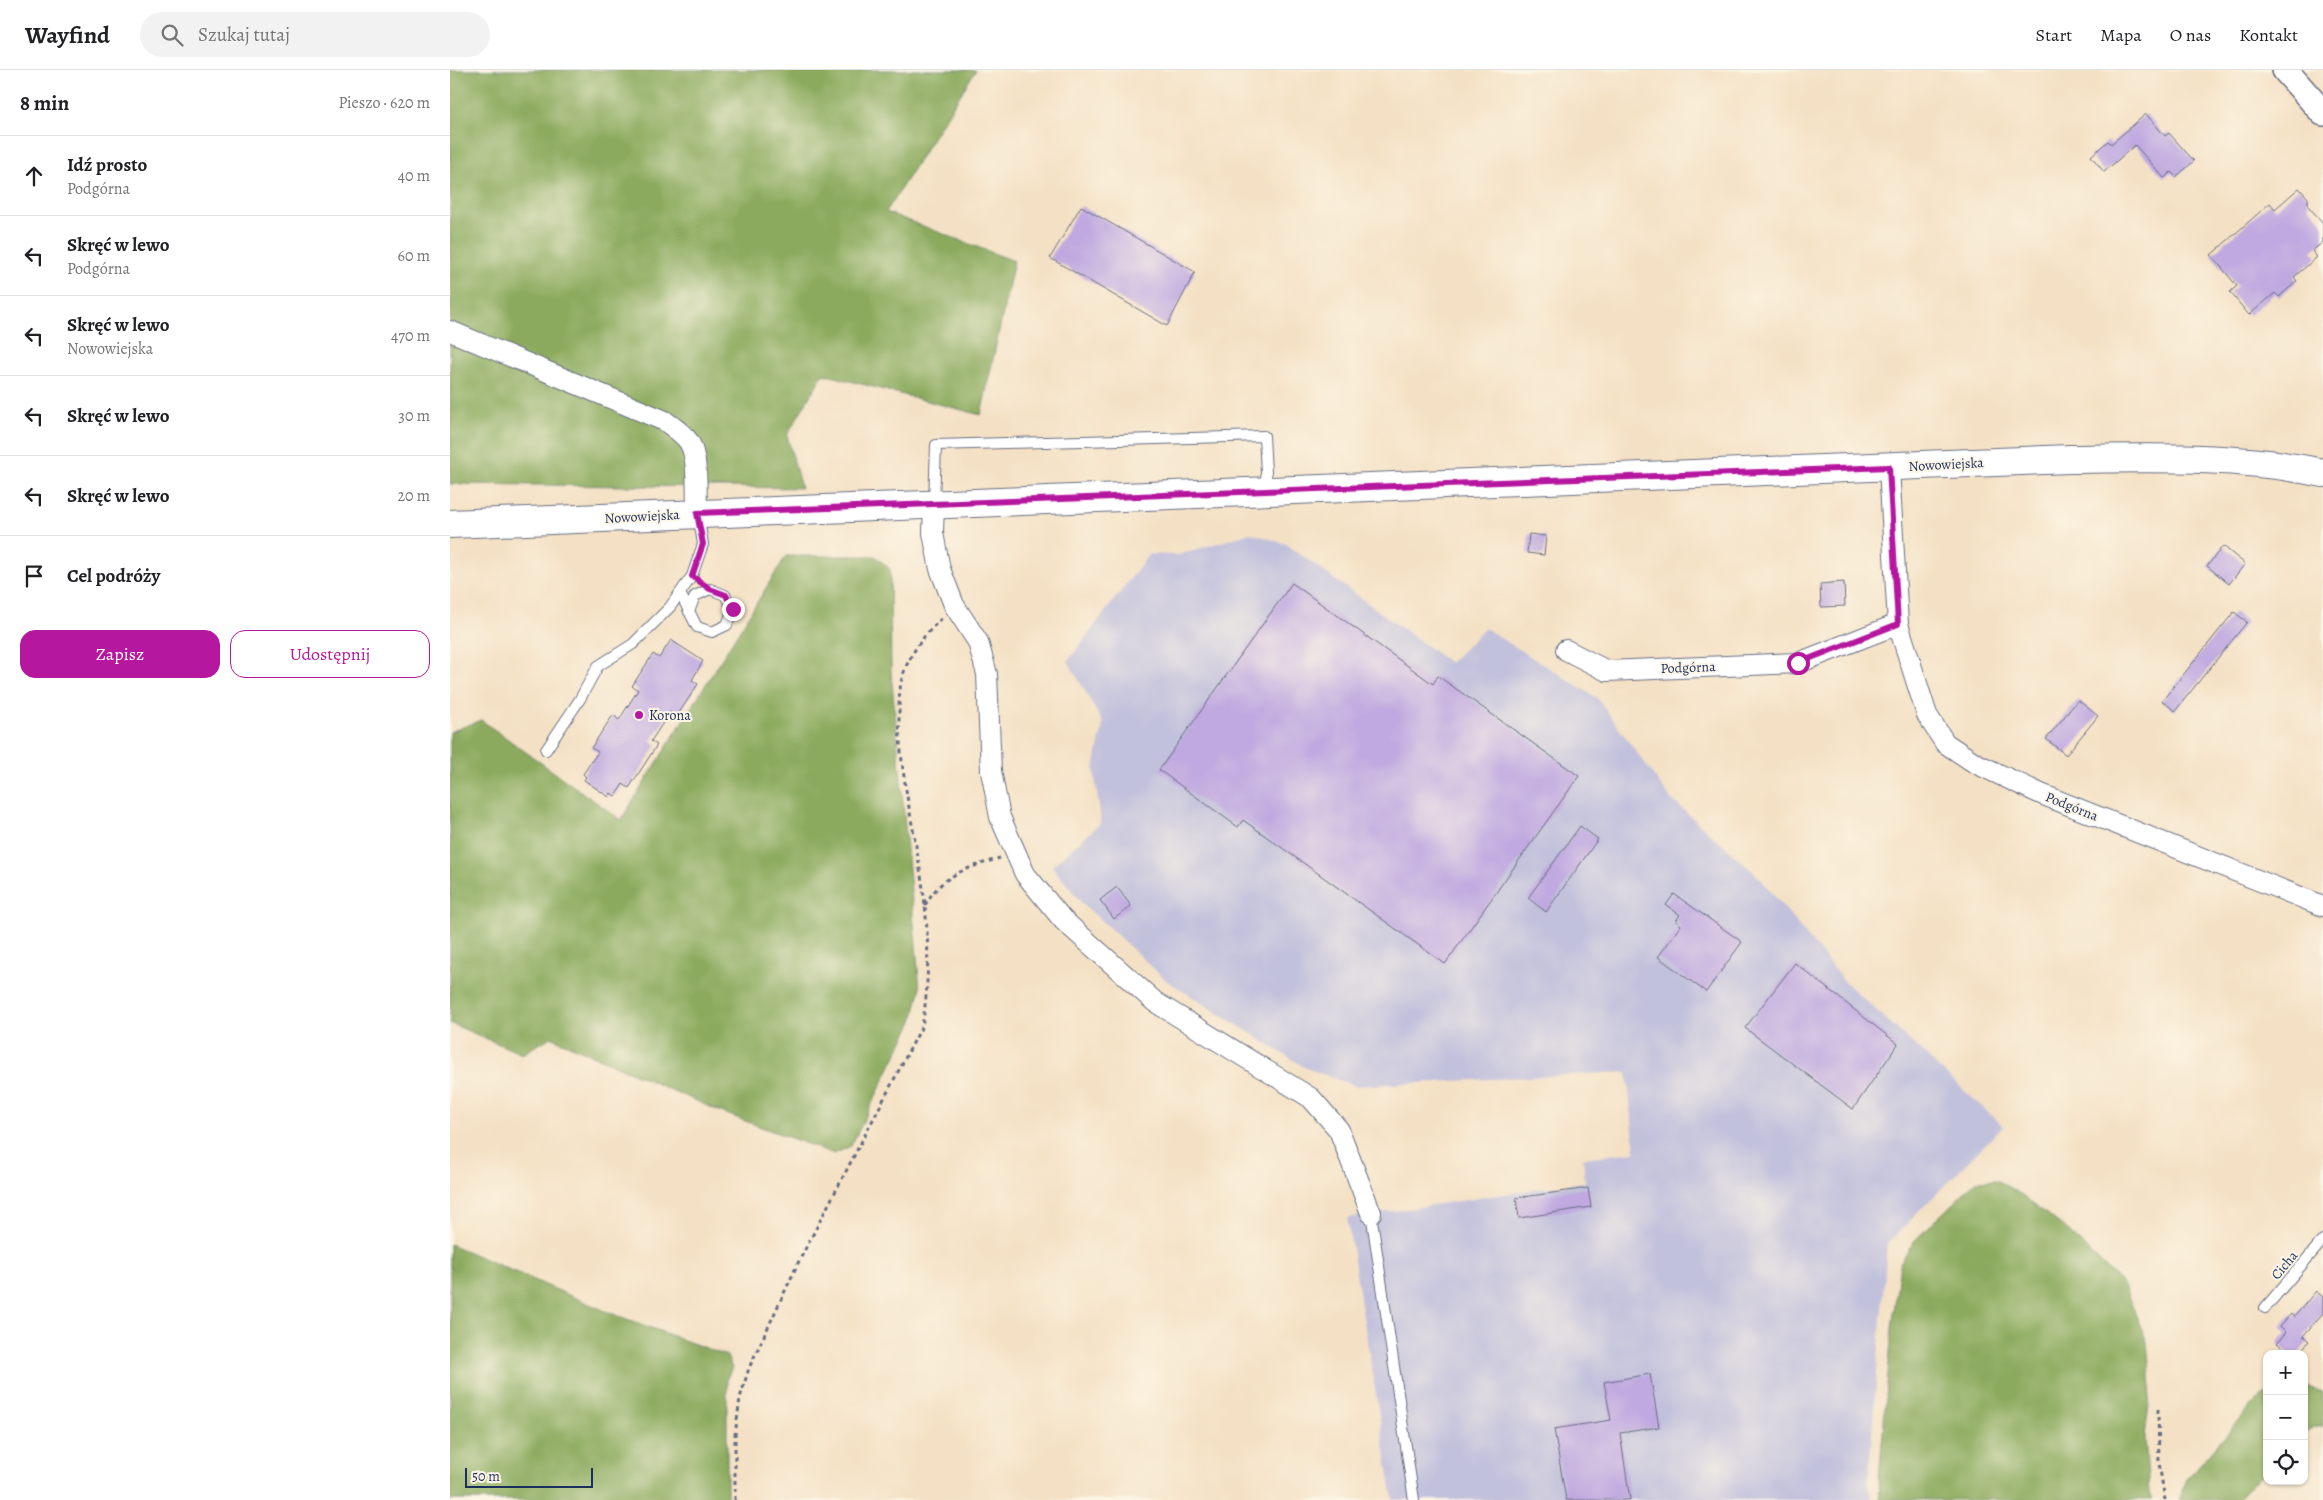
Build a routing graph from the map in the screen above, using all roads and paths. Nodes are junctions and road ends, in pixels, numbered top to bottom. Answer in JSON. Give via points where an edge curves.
{"nodes":[{"id":1,"x":2285,"y":70,"type":"edge"},
{"id":2,"x":2323,"y":113,"type":"edge"},
{"id":3,"x":450,"y":331,"type":"edge"},
{"id":4,"x":1889,"y":467,"type":"junction"},
{"id":5,"x":2323,"y":473,"type":"edge"},
{"id":6,"x":1267,"y":492,"type":"junction"},
{"id":7,"x":934,"y":503,"type":"junction"},
{"id":8,"x":697,"y":513,"type":"junction"},
{"id":9,"x":450,"y":524,"type":"edge"},
{"id":10,"x":692,"y":576,"type":"junction"},
{"id":11,"x":710,"y":589,"type":"junction"},
{"id":12,"x":680,"y":593,"type":"junction"},
{"id":13,"x":954,"y":605,"type":"junction"},
{"id":14,"x":690,"y":612,"type":"junction"},
{"id":15,"x":1898,"y":624,"type":"junction"},
{"id":16,"x":1566,"y":650,"type":"dead end"},
{"id":17,"x":546,"y":750,"type":"dead end"},
{"id":18,"x":1016,"y":855,"type":"junction"},
{"id":19,"x":925,"y":906,"type":"junction"},
{"id":20,"x":2323,"y":906,"type":"edge"},
{"id":21,"x":1371,"y":1212,"type":"joint"},
{"id":22,"x":2323,"y":1240,"type":"edge"},
{"id":23,"x":2265,"y":1308,"type":"dead end"},
{"id":24,"x":2158,"y":1409,"type":"dead end"},
{"id":25,"x":735,"y":1500,"type":"edge"},
{"id":26,"x":1414,"y":1500,"type":"edge"},
{"id":27,"x":2165,"y":1500,"type":"edge"}],
"edges":[{"from":1,"to":2,"type":"street"},
{"from":3,"to":8,"type":"street","via":[[665,421],[688,441],[693,451]]},
{"from":4,"to":5,"type":"main road","name":"Nowowiejska","via":[[2137,458],[2232,461]]},
{"from":4,"to":6,"type":"main road","name":"Nowowiejska"},
{"from":4,"to":15,"type":"street","name":"Podgórna"},
{"from":6,"to":7,"type":"main road","name":"Nowowiejska"},
{"from":6,"to":7,"type":"lane","via":[[1264,436],[936,445]]},
{"from":7,"to":8,"type":"main road","name":"Nowowiejska"},
{"from":7,"to":13,"type":"street","via":[[933,534],[940,568]]},
{"from":8,"to":9,"type":"main road","name":"Nowowiejska"},
{"from":8,"to":10,"type":"lane","via":[[703,544]]},
{"from":10,"to":11,"type":"lane"},
{"from":10,"to":12,"type":"lane"},
{"from":11,"to":14,"type":"lane","via":[[695,596]]},
{"from":11,"to":14,"type":"lane","via":[[726,595],[733,609],[727,625],[712,632],[704,630],[697,627]]},
{"from":12,"to":14,"type":"lane"},
{"from":12,"to":17,"type":"lane","via":[[633,644],[598,666]]},
{"from":13,"to":18,"type":"street","via":[[978,642],[987,674],[991,771],[1000,817]]},
{"from":13,"to":19,"type":"path","via":[[912,653],[903,674],[899,700],[904,772]]},
{"from":15,"to":16,"type":"street","name":"Podgórna","via":[[1798,663],[1607,671]]},
{"from":15,"to":20,"type":"street","name":"Podgórna","via":[[1927,715],[1945,743],[1975,763],[2041,794]]},
{"from":18,"to":19,"type":"path","via":[[970,868],[946,879],[933,890]]},
{"from":18,"to":21,"type":"street","via":[[1024,874],[1063,920],[1155,1002],[1311,1098],[1339,1130]]},
{"from":19,"to":25,"type":"path","via":[[927,998],[922,1026],[820,1218],[749,1368],[740,1398],[735,1435]]},
{"from":21,"to":26,"type":"lane"},
{"from":22,"to":23,"type":"lane","name":"Cicha"},
{"from":24,"to":27,"type":"path","via":[[2159,1464]]}]}
